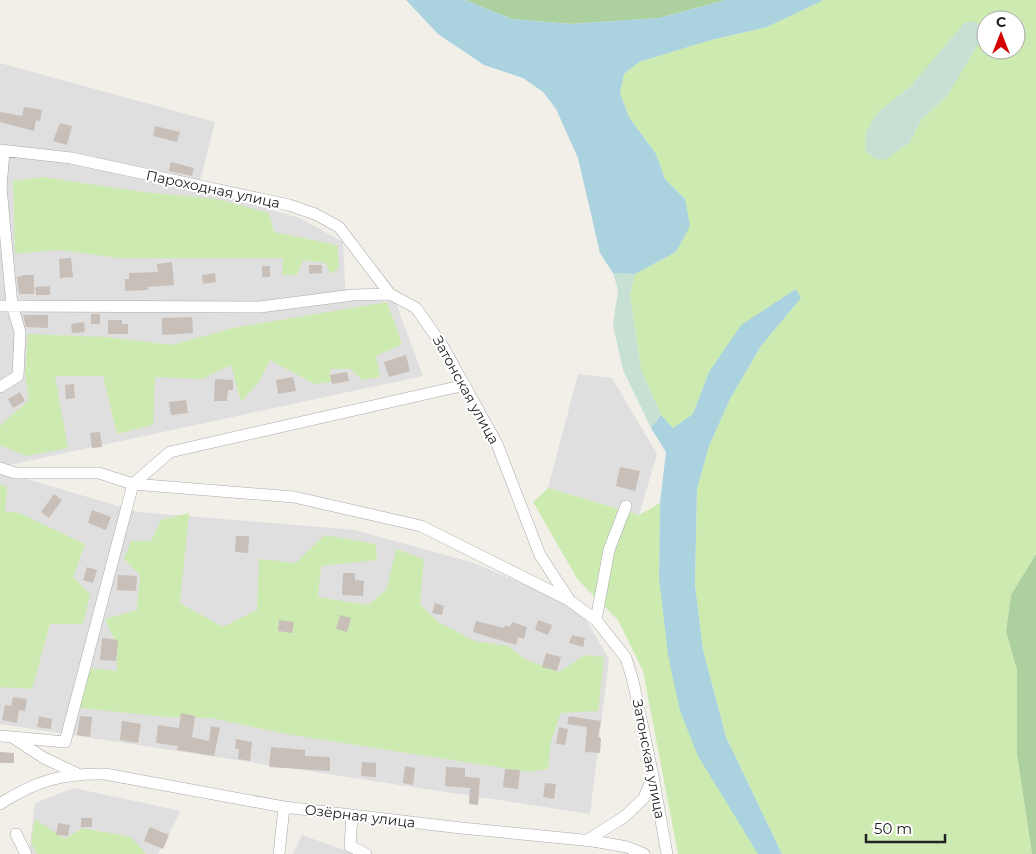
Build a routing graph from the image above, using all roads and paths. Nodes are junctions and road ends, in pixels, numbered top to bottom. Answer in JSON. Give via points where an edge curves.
{"nodes":[{"id":1,"x":2,"y":150,"type":"edge"},
{"id":2,"x":390,"y":294,"type":"junction"},
{"id":3,"x":12,"y":305,"type":"junction"},
{"id":4,"x":0,"y":306,"type":"edge"},
{"id":5,"x":465,"y":385,"type":"junction"},
{"id":6,"x":0,"y":387,"type":"edge"},
{"id":7,"x":0,"y":468,"type":"edge"},
{"id":8,"x":133,"y":484,"type":"junction"},
{"id":9,"x":626,"y":506,"type":"dead end"},
{"id":10,"x":570,"y":601,"type":"junction"},
{"id":11,"x":596,"y":620,"type":"junction"},
{"id":12,"x":0,"y":736,"type":"edge"},
{"id":13,"x":12,"y":737,"type":"junction"},
{"id":14,"x":76,"y":774,"type":"junction"},
{"id":15,"x":653,"y":776,"type":"junction"},
{"id":16,"x":0,"y":804,"type":"edge"},
{"id":17,"x":284,"y":807,"type":"junction"},
{"id":18,"x":352,"y":816,"type":"junction"},
{"id":19,"x":16,"y":834,"type":"dead end"},
{"id":20,"x":590,"y":841,"type":"junction"},
{"id":21,"x":26,"y":854,"type":"edge"},
{"id":22,"x":279,"y":854,"type":"edge"},
{"id":23,"x":366,"y":854,"type":"edge"},
{"id":24,"x":594,"y":854,"type":"edge"},
{"id":25,"x":644,"y":854,"type":"edge"},
{"id":26,"x":667,"y":854,"type":"edge"}],
"edges":[{"from":1,"to":2,"type":"street","name":"Пароходная улица","via":[[71,158],[289,205],[315,214],[339,227]]},
{"from":1,"to":3,"type":"street","via":[[1,187]]},
{"from":2,"to":3,"type":"street","name":"Затонская улица","via":[[353,295],[260,307]]},
{"from":2,"to":5,"type":"street","name":"Затонская улица","via":[[416,308]]},
{"from":3,"to":4,"type":"street","name":"Затонская улица"},
{"from":3,"to":6,"type":"street","via":[[20,332],[18,376]]},
{"from":5,"to":8,"type":"street","via":[[170,452]]},
{"from":5,"to":10,"type":"street","name":"Затонская улица","via":[[497,444],[540,555]]},
{"from":7,"to":8,"type":"street","via":[[15,473],[99,473]]},
{"from":8,"to":10,"type":"street","via":[[294,498],[421,526]]},
{"from":8,"to":13,"type":"street","via":[[65,742]]},
{"from":9,"to":11,"type":"street","via":[[609,550]]},
{"from":10,"to":11,"type":"street","name":"Затонская улица"},
{"from":11,"to":15,"type":"street","name":"Затонская улица","via":[[626,658]]},
{"from":12,"to":13,"type":"street","name":"Озёрная улица"},
{"from":13,"to":14,"type":"street","name":"Озёрная улица"},
{"from":14,"to":16,"type":"street","name":"Озёрная улица","via":[[24,788]]},
{"from":14,"to":17,"type":"street","name":"Озёрная улица","via":[[105,774]]},
{"from":15,"to":20,"type":"street","via":[[644,798]]},
{"from":15,"to":26,"type":"street","name":"Затонская улица"},
{"from":17,"to":18,"type":"street","name":"Озёрная улица"},
{"from":17,"to":22,"type":"street"},
{"from":18,"to":20,"type":"street","name":"Озёрная улица"},
{"from":18,"to":23,"type":"street","via":[[350,846]]},
{"from":19,"to":21,"type":"street"},
{"from":20,"to":24,"type":"street"},
{"from":20,"to":25,"type":"street","name":"Озёрная улица","via":[[627,847]]}]}
